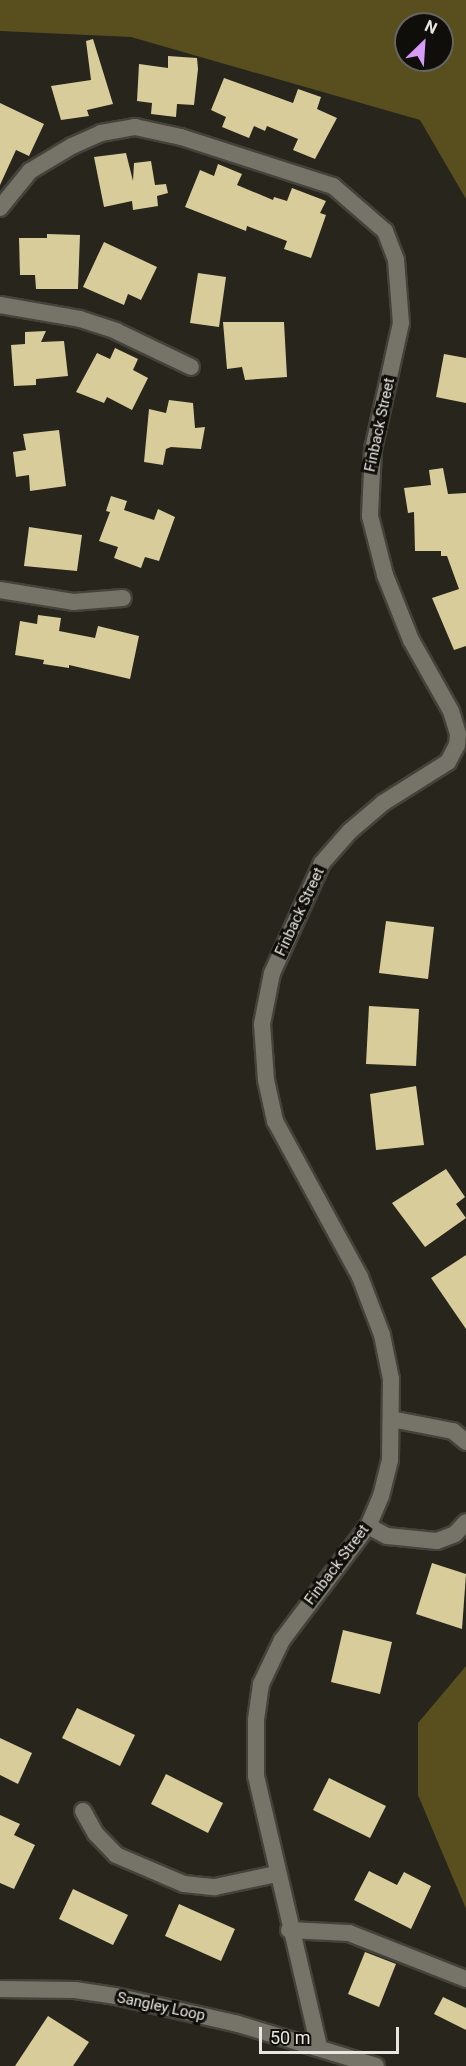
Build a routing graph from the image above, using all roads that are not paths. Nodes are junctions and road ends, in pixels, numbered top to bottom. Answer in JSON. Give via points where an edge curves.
{"nodes":[{"id":1,"x":6,"y":185,"type":"edge"},
{"id":2,"x":0,"y":208,"type":"edge"},
{"id":3,"x":0,"y":305,"type":"edge"},
{"id":4,"x":191,"y":367,"type":"dead end"},
{"id":5,"x":0,"y":590,"type":"edge"},
{"id":6,"x":123,"y":598,"type":"dead end"},
{"id":7,"x":461,"y":748,"type":"edge"},
{"id":8,"x":391,"y":1419,"type":"junction"},
{"id":9,"x":466,"y":1442,"type":"edge"},
{"id":10,"x":466,"y":1522,"type":"edge"},
{"id":11,"x":368,"y":1526,"type":"junction"},
{"id":12,"x":83,"y":1812,"type":"dead end"},
{"id":13,"x":276,"y":1874,"type":"junction"},
{"id":14,"x":289,"y":1930,"type":"junction"},
{"id":15,"x":466,"y":1978,"type":"edge"},
{"id":16,"x":0,"y":1989,"type":"edge"},
{"id":17,"x":319,"y":2046,"type":"junction"},
{"id":18,"x":376,"y":2066,"type":"edge"}],
"edges":[{"from":1,"to":2,"type":"street","name":"Finback Street"},
{"from":1,"to":7,"type":"street","name":"Finback Street","via":[[72,146],[101,133],[135,127],[181,136],[333,186],[385,231],[396,260],[401,323],[372,449],[370,516],[385,575],[411,640],[451,711]]},
{"from":3,"to":4,"type":"street","via":[[80,319],[116,331]]},
{"from":5,"to":6,"type":"street","via":[[74,602]]},
{"from":7,"to":8,"type":"street","name":"Finback Street","via":[[448,762],[383,803],[350,831],[322,863],[272,973],[262,1024],[266,1080],[275,1121],[360,1277],[382,1335],[391,1379]]},
{"from":8,"to":9,"type":"street","via":[[453,1431]]},
{"from":8,"to":11,"type":"street","name":"Finback Street","via":[[390,1460]]},
{"from":10,"to":11,"type":"street","via":[[455,1534],[437,1542],[387,1536]]},
{"from":11,"to":13,"type":"street","name":"Finback Street","via":[[282,1640],[261,1684],[256,1720],[256,1776]]},
{"from":12,"to":13,"type":"street","via":[[96,1834],[116,1855],[173,1881],[215,1887]]},
{"from":13,"to":14,"type":"street","name":"Finback Street"},
{"from":14,"to":15,"type":"street","via":[[349,1933]]},
{"from":14,"to":17,"type":"street","name":"Finback Street"},
{"from":16,"to":17,"type":"street","name":"Sangley Loop","via":[[75,1990],[115,1996]]},
{"from":17,"to":18,"type":"street","name":"Sangley Loop"}]}
